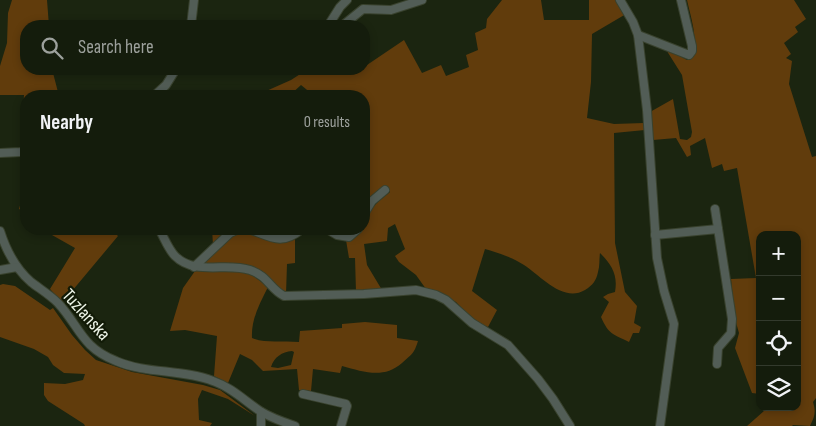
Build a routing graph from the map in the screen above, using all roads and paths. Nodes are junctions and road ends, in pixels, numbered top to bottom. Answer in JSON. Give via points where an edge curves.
{"nodes":[{"id":1,"x":194,"y":0,"type":"edge"},
{"id":2,"x":348,"y":0,"type":"edge"},
{"id":3,"x":422,"y":0,"type":"edge"},
{"id":4,"x":620,"y":0,"type":"edge"},
{"id":5,"x":681,"y":0,"type":"edge"},
{"id":6,"x":192,"y":20,"type":"edge"},
{"id":7,"x":332,"y":20,"type":"edge"},
{"id":8,"x":349,"y":20,"type":"edge"},
{"id":9,"x":638,"y":35,"type":"junction"},
{"id":10,"x":172,"y":75,"type":"edge"},
{"id":11,"x":161,"y":90,"type":"edge"},
{"id":12,"x":20,"y":152,"type":"edge"},
{"id":13,"x":0,"y":153,"type":"edge"},
{"id":14,"x":385,"y":190,"type":"dead end"},
{"id":15,"x":370,"y":204,"type":"edge"},
{"id":16,"x":716,"y":209,"type":"dead end"},
{"id":17,"x":718,"y":229,"type":"junction"},
{"id":18,"x":0,"y":231,"type":"edge"},
{"id":19,"x":163,"y":235,"type":"edge"},
{"id":20,"x":227,"y":235,"type":"edge"},
{"id":21,"x":267,"y":235,"type":"edge"},
{"id":22,"x":295,"y":235,"type":"edge"},
{"id":23,"x":337,"y":235,"type":"edge"},
{"id":24,"x":351,"y":235,"type":"edge"},
{"id":25,"x":655,"y":235,"type":"junction"},
{"id":26,"x":17,"y":267,"type":"junction"},
{"id":27,"x":194,"y":267,"type":"junction"},
{"id":28,"x":0,"y":270,"type":"edge"},
{"id":29,"x":717,"y":364,"type":"dead end"},
{"id":30,"x":303,"y":394,"type":"dead end"},
{"id":31,"x":262,"y":412,"type":"junction"},
{"id":32,"x":262,"y":426,"type":"edge"},
{"id":33,"x":295,"y":426,"type":"edge"},
{"id":34,"x":341,"y":426,"type":"edge"},
{"id":35,"x":570,"y":426,"type":"edge"},
{"id":36,"x":660,"y":426,"type":"edge"}],
"edges":[{"from":1,"to":6,"type":"street"},
{"from":2,"to":7,"type":"street"},
{"from":3,"to":8,"type":"street","via":[[391,10],[363,9]]},
{"from":4,"to":9,"type":"street"},
{"from":5,"to":9,"type":"street","via":[[692,46],[689,55]]},
{"from":9,"to":25,"type":"street","via":[[648,118]]},
{"from":10,"to":11,"type":"street"},
{"from":12,"to":13,"type":"street"},
{"from":14,"to":15,"type":"street"},
{"from":16,"to":17,"type":"street"},
{"from":17,"to":25,"type":"street"},
{"from":17,"to":29,"type":"street","via":[[732,329],[718,348]]},
{"from":18,"to":26,"type":"street","name":"Tuzlanska"},
{"from":19,"to":27,"type":"street","via":[[175,256]]},
{"from":20,"to":27,"type":"street"},
{"from":21,"to":22,"type":"street","via":[[279,239]]},
{"from":23,"to":24,"type":"street"},
{"from":25,"to":36,"type":"street","via":[[664,291],[674,324]]},
{"from":26,"to":28,"type":"street"},
{"from":26,"to":31,"type":"street","name":"Tuzlanska","via":[[58,304],[85,341],[100,353],[129,366],[212,380]]},
{"from":27,"to":35,"type":"street","via":[[237,267],[251,271],[262,276],[278,294],[289,298],[410,290],[436,295],[508,345],[538,378]]},
{"from":30,"to":34,"type":"street","via":[[346,404]]},
{"from":31,"to":32,"type":"street"},
{"from":31,"to":33,"type":"street","name":"Tuzlanska"}]}
